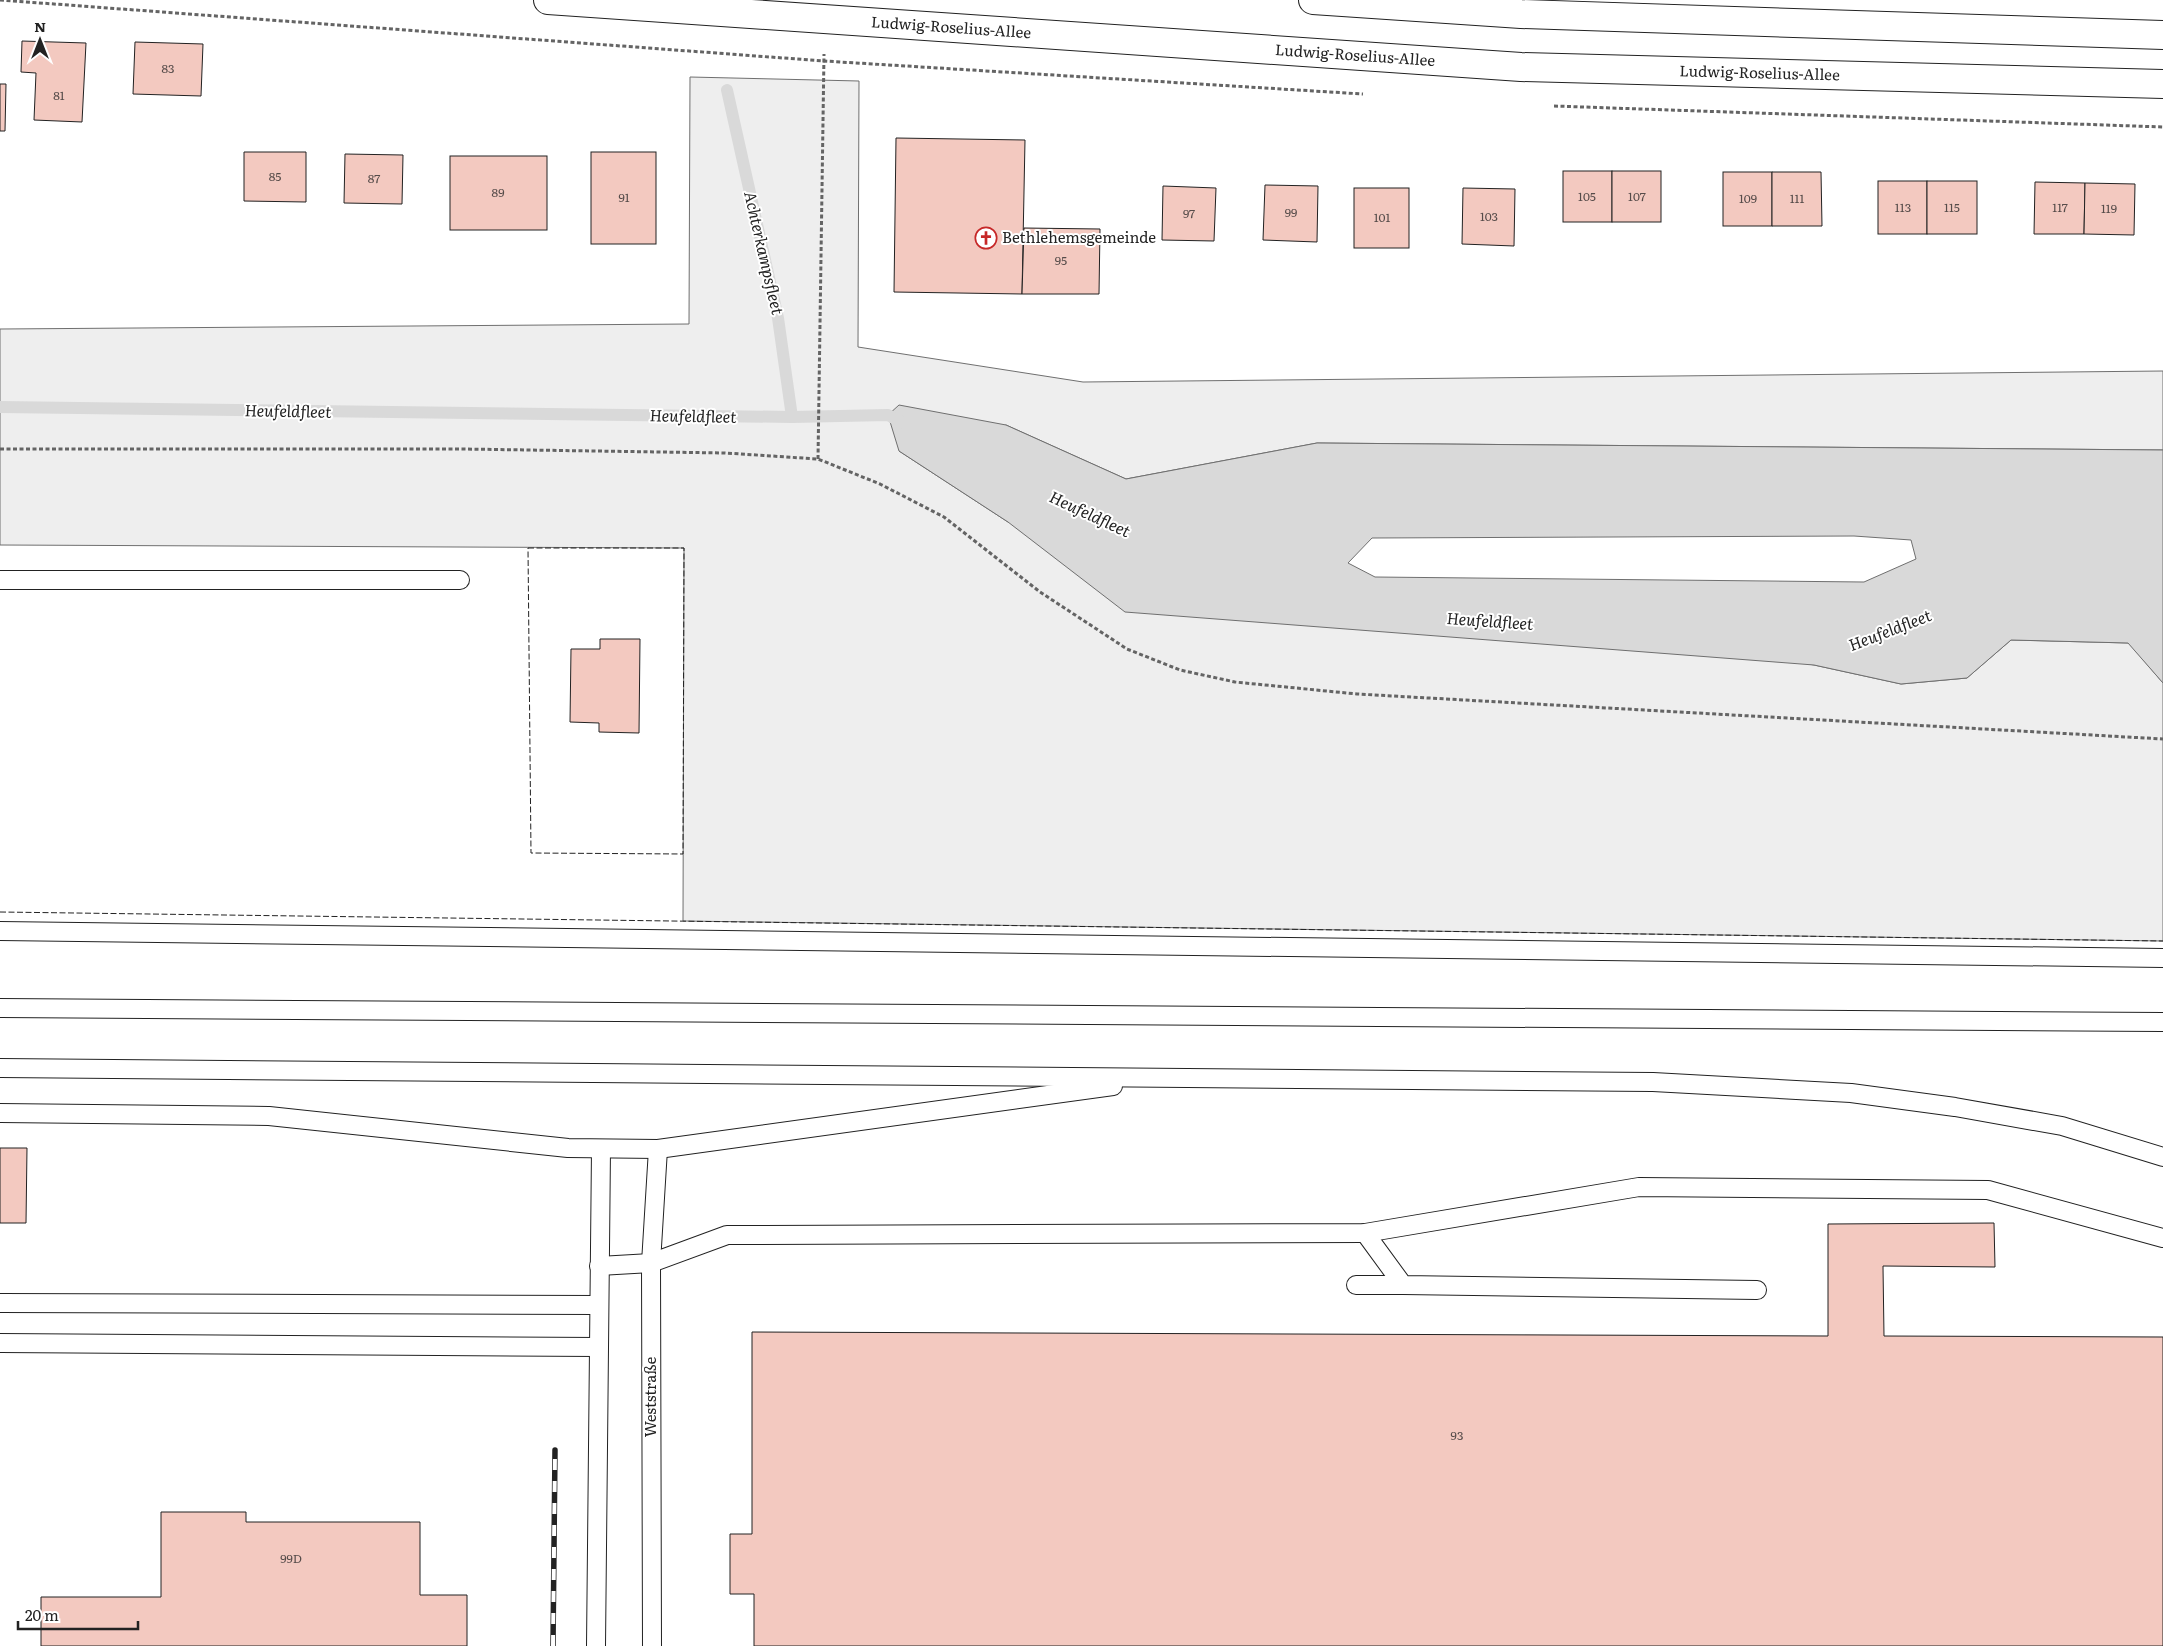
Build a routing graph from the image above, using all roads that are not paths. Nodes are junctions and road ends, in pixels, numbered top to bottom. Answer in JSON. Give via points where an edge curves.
{"nodes":[{"id":1,"x":548,"y":0,"type":"edge"},
{"id":2,"x":1313,"y":0,"type":"edge"},
{"id":3,"x":2163,"y":35,"type":"edge"},
{"id":4,"x":2163,"y":84,"type":"edge"},
{"id":5,"x":0,"y":580,"type":"edge"},
{"id":6,"x":460,"y":580,"type":"dead end"},
{"id":7,"x":0,"y":930,"type":"edge"},
{"id":8,"x":2163,"y":958,"type":"edge"},
{"id":9,"x":0,"y":1008,"type":"edge"},
{"id":10,"x":2163,"y":1022,"type":"edge"},
{"id":11,"x":0,"y":1068,"type":"edge"},
{"id":12,"x":1173,"y":1078,"type":"junction"},
{"id":13,"x":0,"y":1113,"type":"edge"},
{"id":14,"x":601,"y":1149,"type":"junction"},
{"id":15,"x":658,"y":1149,"type":"junction"},
{"id":16,"x":2163,"y":1157,"type":"edge"},
{"id":17,"x":1365,"y":1233,"type":"junction"},
{"id":18,"x":2163,"y":1238,"type":"edge"},
{"id":19,"x":651,"y":1263,"type":"junction"},
{"id":20,"x":599,"y":1266,"type":"junction"},
{"id":21,"x":1356,"y":1285,"type":"dead end"},
{"id":22,"x":1403,"y":1285,"type":"junction"},
{"id":23,"x":1757,"y":1290,"type":"dead end"},
{"id":24,"x":0,"y":1303,"type":"edge"},
{"id":25,"x":599,"y":1305,"type":"junction"},
{"id":26,"x":0,"y":1343,"type":"edge"},
{"id":27,"x":598,"y":1347,"type":"junction"},
{"id":28,"x":596,"y":1646,"type":"edge"},
{"id":29,"x":652,"y":1646,"type":"edge"}],
"edges":[{"from":1,"to":4,"type":"main road","name":"Ludwig-Roselius-Allee","via":[[1521,67]]},
{"from":2,"to":3,"type":"main road","via":[[1521,14]]},
{"from":5,"to":6,"type":"lane"},
{"from":7,"to":8,"type":"lane"},
{"from":9,"to":10,"type":"lane"},
{"from":11,"to":12,"type":"lane"},
{"from":12,"to":15,"type":"lane"},
{"from":12,"to":16,"type":"lane","via":[[1653,1082],[1851,1093],[2062,1126]]},
{"from":13,"to":14,"type":"lane","via":[[269,1116]]},
{"from":14,"to":15,"type":"lane"},
{"from":14,"to":20,"type":"lane"},
{"from":15,"to":19,"type":"lane","name":"Weststraße"},
{"from":17,"to":18,"type":"lane","via":[[1639,1186],[1988,1190]]},
{"from":17,"to":19,"type":"lane","via":[[727,1235]]},
{"from":17,"to":22,"type":"lane"},
{"from":19,"to":20,"type":"lane"},
{"from":19,"to":29,"type":"lane","name":"Weststraße"},
{"from":20,"to":25,"type":"lane"},
{"from":21,"to":22,"type":"lane"},
{"from":22,"to":23,"type":"lane"},
{"from":24,"to":25,"type":"lane"},
{"from":25,"to":27,"type":"lane"},
{"from":26,"to":27,"type":"lane"},
{"from":27,"to":28,"type":"lane"}]}
